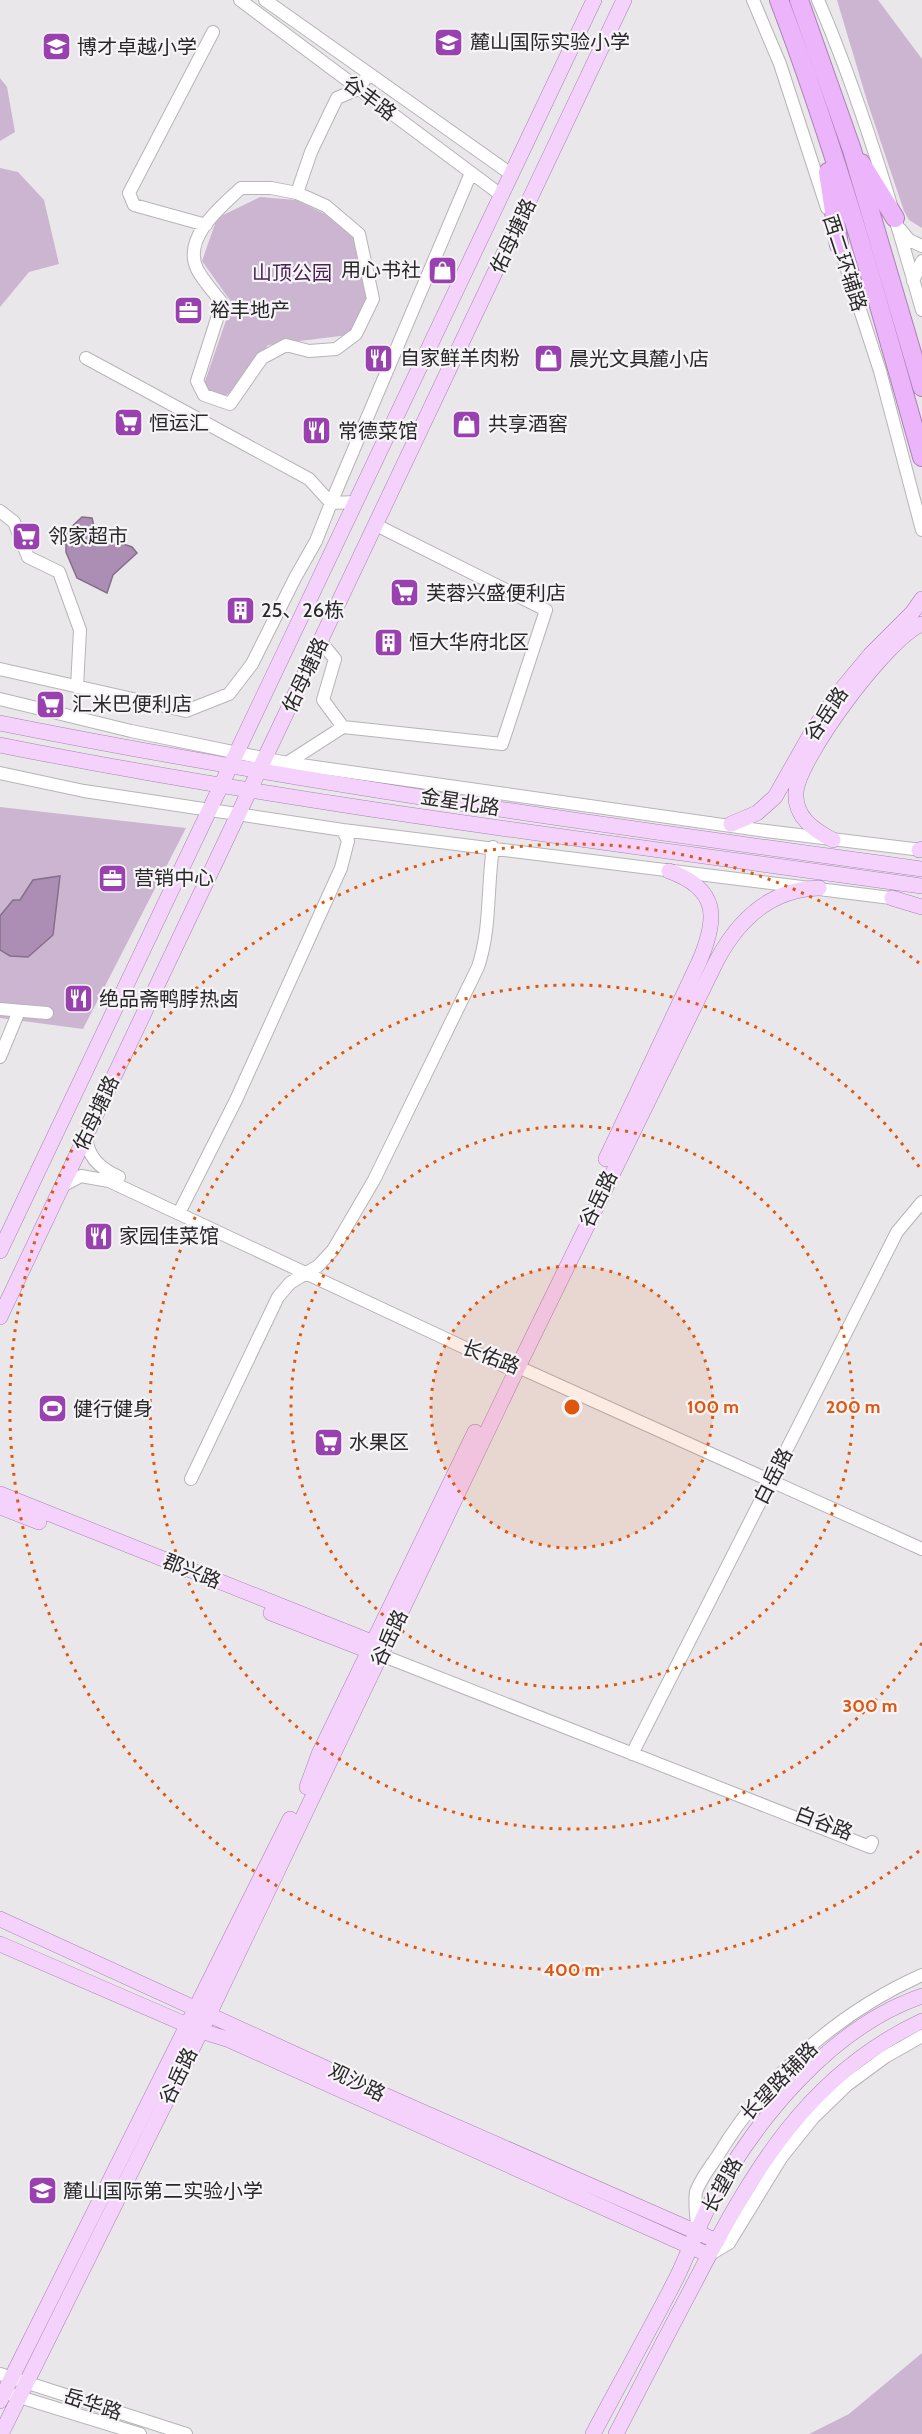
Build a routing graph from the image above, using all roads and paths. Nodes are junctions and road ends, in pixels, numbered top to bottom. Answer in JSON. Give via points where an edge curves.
{"nodes":[{"id":1,"x":240,"y":0,"type":"edge"},
{"id":2,"x":265,"y":0,"type":"edge"},
{"id":3,"x":594,"y":0,"type":"edge"},
{"id":4,"x":624,"y":0,"type":"edge"},
{"id":5,"x":753,"y":0,"type":"edge"},
{"id":6,"x":779,"y":0,"type":"edge"},
{"id":7,"x":799,"y":0,"type":"edge"},
{"id":8,"x":818,"y":0,"type":"edge"},
{"id":9,"x":213,"y":32,"type":"dead end"},
{"id":10,"x":369,"y":74,"type":"junction"},
{"id":11,"x":358,"y":89,"type":"junction"},
{"id":12,"x":819,"y":114,"type":"junction"},
{"id":13,"x":852,"y":150,"type":"junction"},
{"id":14,"x":471,"y":173,"type":"junction"},
{"id":15,"x":511,"y":174,"type":"junction"},
{"id":16,"x":297,"y":193,"type":"junction"},
{"id":17,"x":501,"y":195,"type":"junction"},
{"id":18,"x":896,"y":222,"type":"junction"},
{"id":19,"x":206,"y":225,"type":"junction"},
{"id":20,"x":839,"y":245,"type":"junction"},
{"id":21,"x":922,"y":246,"type":"edge"},
{"id":22,"x":922,"y":261,"type":"edge"},
{"id":23,"x":914,"y":280,"type":"junction"},
{"id":24,"x":922,"y":310,"type":"edge"},
{"id":25,"x":86,"y":358,"type":"dead end"},
{"id":26,"x":922,"y":387,"type":"edge"},
{"id":27,"x":204,"y":395,"type":"junction"},
{"id":28,"x":184,"y":411,"type":"junction"},
{"id":29,"x":922,"y":457,"type":"edge"},
{"id":30,"x":356,"y":502,"type":"junction"},
{"id":31,"x":331,"y":503,"type":"junction"},
{"id":32,"x":0,"y":511,"type":"edge"},
{"id":33,"x":376,"y":525,"type":"junction"},
{"id":34,"x":922,"y":530,"type":"edge"},
{"id":35,"x":922,"y":599,"type":"edge"},
{"id":36,"x":922,"y":624,"type":"edge"},
{"id":37,"x":321,"y":642,"type":"junction"},
{"id":38,"x":0,"y":669,"type":"edge"},
{"id":39,"x":76,"y":687,"type":"junction"},
{"id":40,"x":0,"y":699,"type":"edge"},
{"id":41,"x":0,"y":723,"type":"edge"},
{"id":42,"x":344,"y":727,"type":"junction"},
{"id":43,"x":0,"y":745,"type":"edge"},
{"id":44,"x":233,"y":760,"type":"junction"},
{"id":45,"x":287,"y":763,"type":"junction"},
{"id":46,"x":262,"y":765,"type":"junction"},
{"id":47,"x":0,"y":773,"type":"edge"},
{"id":48,"x":221,"y":786,"type":"junction"},
{"id":49,"x":250,"y":790,"type":"junction"},
{"id":50,"x":209,"y":809,"type":"junction"},
{"id":51,"x":239,"y":813,"type":"junction"},
{"id":52,"x":731,"y":824,"type":"junction"},
{"id":53,"x":343,"y":830,"type":"junction"},
{"id":54,"x":833,"y":840,"type":"junction"},
{"id":55,"x":493,"y":848,"type":"junction"},
{"id":56,"x":921,"y":850,"type":"edge"},
{"id":57,"x":922,"y":869,"type":"edge"},
{"id":58,"x":669,"y":871,"type":"junction"},
{"id":59,"x":922,"y":886,"type":"edge"},
{"id":60,"x":819,"y":888,"type":"junction"},
{"id":61,"x":892,"y":898,"type":"junction"},
{"id":62,"x":922,"y":902,"type":"edge"},
{"id":63,"x":922,"y":907,"type":"edge"},
{"id":64,"x":0,"y":1010,"type":"edge"},
{"id":65,"x":19,"y":1011,"type":"junction"},
{"id":66,"x":47,"y":1013,"type":"dead end"},
{"id":67,"x":0,"y":1057,"type":"edge"},
{"id":68,"x":87,"y":1133,"type":"junction"},
{"id":69,"x":61,"y":1187,"type":"junction"},
{"id":70,"x":922,"y":1202,"type":"edge"},
{"id":71,"x":182,"y":1207,"type":"junction"},
{"id":72,"x":922,"y":1209,"type":"edge"},
{"id":73,"x":0,"y":1251,"type":"edge"},
{"id":74,"x":310,"y":1272,"type":"junction"},
{"id":75,"x":0,"y":1317,"type":"edge"},
{"id":76,"x":513,"y":1364,"type":"junction"},
{"id":77,"x":191,"y":1479,"type":"dead end"},
{"id":78,"x":775,"y":1480,"type":"junction"},
{"id":79,"x":0,"y":1494,"type":"edge"},
{"id":80,"x":0,"y":1507,"type":"edge"},
{"id":81,"x":922,"y":1543,"type":"edge"},
{"id":82,"x":922,"y":1549,"type":"edge"},
{"id":83,"x":376,"y":1649,"type":"junction"},
{"id":84,"x":637,"y":1752,"type":"junction"},
{"id":85,"x":0,"y":1919,"type":"edge"},
{"id":86,"x":0,"y":1944,"type":"edge"},
{"id":87,"x":922,"y":1975,"type":"edge"},
{"id":88,"x":922,"y":1987,"type":"edge"},
{"id":89,"x":922,"y":1996,"type":"edge"},
{"id":90,"x":202,"y":2009,"type":"junction"},
{"id":91,"x":879,"y":2017,"type":"junction"},
{"id":92,"x":922,"y":2021,"type":"edge"},
{"id":93,"x":194,"y":2028,"type":"junction"},
{"id":94,"x":922,"y":2036,"type":"edge"},
{"id":95,"x":694,"y":2240,"type":"junction"},
{"id":96,"x":713,"y":2248,"type":"junction"},
{"id":97,"x":12,"y":2378,"type":"edge"},
{"id":98,"x":6,"y":2396,"type":"edge"},
{"id":99,"x":1,"y":2434,"type":"edge"},
{"id":100,"x":141,"y":2434,"type":"edge"},
{"id":101,"x":186,"y":2434,"type":"edge"},
{"id":102,"x":593,"y":2434,"type":"edge"},
{"id":103,"x":616,"y":2434,"type":"edge"}],
"edges":[{"from":1,"to":11,"type":"street","name":"谷丰路"},
{"from":2,"to":10,"type":"street","name":"谷丰路"},
{"from":3,"to":15,"type":"main road","name":"佑母塘路"},
{"from":4,"to":33,"type":"main road","name":"佑母塘路"},
{"from":5,"to":20,"type":"street","name":"西二环辅路","via":[[780,64]]},
{"from":6,"to":12,"type":"highway"},
{"from":7,"to":13,"type":"highway"},
{"from":8,"to":18,"type":"street","via":[[836,42]]},
{"from":9,"to":19,"type":"street","via":[[129,193],[134,205]]},
{"from":10,"to":11,"type":"street"},
{"from":10,"to":15,"type":"street","name":"谷丰路"},
{"from":11,"to":14,"type":"street","name":"谷丰路"},
{"from":11,"to":16,"type":"street","via":[[337,98],[311,152]]},
{"from":12,"to":20,"type":"highway"},
{"from":12,"to":29,"type":"highway"},
{"from":13,"to":18,"type":"highway"},
{"from":13,"to":26,"type":"highway"},
{"from":14,"to":17,"type":"street","name":"谷丰路"},
{"from":14,"to":31,"type":"street"},
{"from":15,"to":17,"type":"main road","name":"佑母塘路"},
{"from":16,"to":19,"type":"street","via":[[241,188]]},
{"from":16,"to":27,"type":"street","via":[[326,206],[359,234],[373,299],[356,334],[336,350],[309,351],[286,345],[262,358],[230,404]]},
{"from":17,"to":30,"type":"main road","name":"佑母塘路"},
{"from":18,"to":21,"type":"street","via":[[909,240]]},
{"from":18,"to":23,"type":"street"},
{"from":19,"to":27,"type":"street","via":[[195,247],[196,267],[222,303],[197,381]]},
{"from":20,"to":34,"type":"street","name":"西二环辅路","via":[[880,370]]},
{"from":22,"to":23,"type":"street"},
{"from":23,"to":24,"type":"street"},
{"from":25,"to":28,"type":"street"},
{"from":27,"to":28,"type":"street"},
{"from":28,"to":31,"type":"street","via":[[309,479]]},
{"from":30,"to":31,"type":"street"},
{"from":30,"to":44,"type":"main road","name":"佑母塘路"},
{"from":31,"to":39,"type":"street","via":[[316,541],[252,664],[229,694],[186,711]]},
{"from":32,"to":39,"type":"street","via":[[14,522],[28,557],[59,572],[80,630]]},
{"from":33,"to":37,"type":"main road","name":"佑母塘路"},
{"from":33,"to":42,"type":"street","via":[[546,609],[502,744]]},
{"from":35,"to":52,"type":"main road","name":"谷岳路","via":[[840,691],[775,797],[757,813]]},
{"from":36,"to":54,"type":"main road","name":"谷岳路","via":[[884,656],[849,698],[822,736],[799,781],[796,793],[802,817]]},
{"from":37,"to":42,"type":"street","via":[[335,659],[322,700]]},
{"from":37,"to":46,"type":"main road","name":"佑母塘路"},
{"from":38,"to":39,"type":"street"},
{"from":40,"to":44,"type":"street"},
{"from":41,"to":44,"type":"main road","name":"金星北路"},
{"from":42,"to":45,"type":"street"},
{"from":43,"to":48,"type":"main road","name":"金星北路"},
{"from":44,"to":46,"type":"main road","name":"金星北路"},
{"from":44,"to":48,"type":"main road","name":"佑母塘路"},
{"from":45,"to":46,"type":"street"},
{"from":45,"to":52,"type":"street"},
{"from":46,"to":49,"type":"main road","name":"佑母塘路"},
{"from":46,"to":57,"type":"main road","name":"金星北路","via":[[642,831]]},
{"from":47,"to":50,"type":"street","via":[[84,791]]},
{"from":48,"to":49,"type":"main road","name":"金星北路"},
{"from":48,"to":50,"type":"main road","name":"佑母塘路"},
{"from":49,"to":51,"type":"main road","name":"佑母塘路"},
{"from":49,"to":59,"type":"main road","name":"金星北路","via":[[634,848]]},
{"from":50,"to":51,"type":"street"},
{"from":50,"to":73,"type":"main road","name":"佑母塘路"},
{"from":51,"to":53,"type":"street"},
{"from":51,"to":68,"type":"main road","name":"佑母塘路"},
{"from":52,"to":54,"type":"street"},
{"from":53,"to":55,"type":"street"},
{"from":53,"to":71,"type":"street","via":[[348,841],[341,868],[236,1100]]},
{"from":54,"to":56,"type":"street"},
{"from":55,"to":58,"type":"street"},
{"from":55,"to":74,"type":"street","via":[[487,941],[478,967],[374,1180],[333,1250]]},
{"from":58,"to":60,"type":"street"},
{"from":58,"to":76,"type":"main road","via":[[693,881],[706,896],[712,918],[706,945]]},
{"from":60,"to":61,"type":"street"},
{"from":60,"to":76,"type":"main road","name":"谷岳路","via":[[795,890],[772,899],[746,918],[729,939]]},
{"from":61,"to":62,"type":"street"},
{"from":61,"to":63,"type":"main road"},
{"from":64,"to":65,"type":"street"},
{"from":65,"to":66,"type":"street"},
{"from":65,"to":67,"type":"street"},
{"from":68,"to":69,"type":"main road","name":"佑母塘路"},
{"from":68,"to":71,"type":"street","name":"长佑路","via":[[88,1150],[101,1167]]},
{"from":69,"to":74,"type":"street","name":"长佑路","via":[[81,1176],[104,1179]]},
{"from":69,"to":75,"type":"main road","name":"佑母塘路"},
{"from":70,"to":78,"type":"street","name":"白岳路","via":[[897,1232]]},
{"from":71,"to":74,"type":"street","name":"长佑路"},
{"from":72,"to":78,"type":"street","name":"白岳路","via":[[892,1252]]},
{"from":74,"to":76,"type":"street","name":"长佑路"},
{"from":74,"to":77,"type":"street","via":[[290,1283],[278,1297]]},
{"from":76,"to":78,"type":"street","name":"长佑路"},
{"from":76,"to":83,"type":"main road","name":"谷岳路"},
{"from":78,"to":81,"type":"street","name":"长佑路"},
{"from":78,"to":82,"type":"street","name":"长佑路"},
{"from":78,"to":84,"type":"street","name":"白岳路"},
{"from":79,"to":83,"type":"main road","name":"郡兴路"},
{"from":80,"to":83,"type":"main road","name":"郡兴路"},
{"from":83,"to":84,"type":"street","name":"白谷路"},
{"from":83,"to":90,"type":"main road","name":"谷岳路"},
{"from":84,"to":84,"type":"street","name":"白谷路","via":[[870,1846],[872,1842]]},
{"from":85,"to":90,"type":"main road","name":"观沙路"},
{"from":86,"to":93,"type":"main road","name":"观沙路"},
{"from":87,"to":95,"type":"street","name":"长望路辅路","via":[[844,2020],[794,2061],[757,2100],[696,2193]]},
{"from":88,"to":91,"type":"main road"},
{"from":89,"to":91,"type":"main road","name":"长望路"},
{"from":90,"to":93,"type":"main road","name":"谷岳路"},
{"from":90,"to":95,"type":"main road","name":"观沙路"},
{"from":91,"to":95,"type":"main road","name":"长望路","via":[[809,2070],[760,2123],[725,2177]]},
{"from":92,"to":96,"type":"main road","name":"长望路","via":[[864,2056],[804,2109],[767,2154]]},
{"from":93,"to":95,"type":"main road","name":"观沙路"},
{"from":93,"to":97,"type":"main road","name":"谷岳路"},
{"from":94,"to":96,"type":"street","via":[[847,2085],[813,2118],[780,2158],[729,2243]]},
{"from":95,"to":96,"type":"main road","name":"观沙路"},
{"from":95,"to":102,"type":"main road","name":"长望路"},
{"from":96,"to":103,"type":"main road","name":"长望路"},
{"from":97,"to":98,"type":"main road","name":"谷岳路"},
{"from":97,"to":101,"type":"street","name":"岳华路"},
{"from":98,"to":99,"type":"main road","name":"谷岳路"},
{"from":98,"to":100,"type":"street","name":"岳华路"}]}
